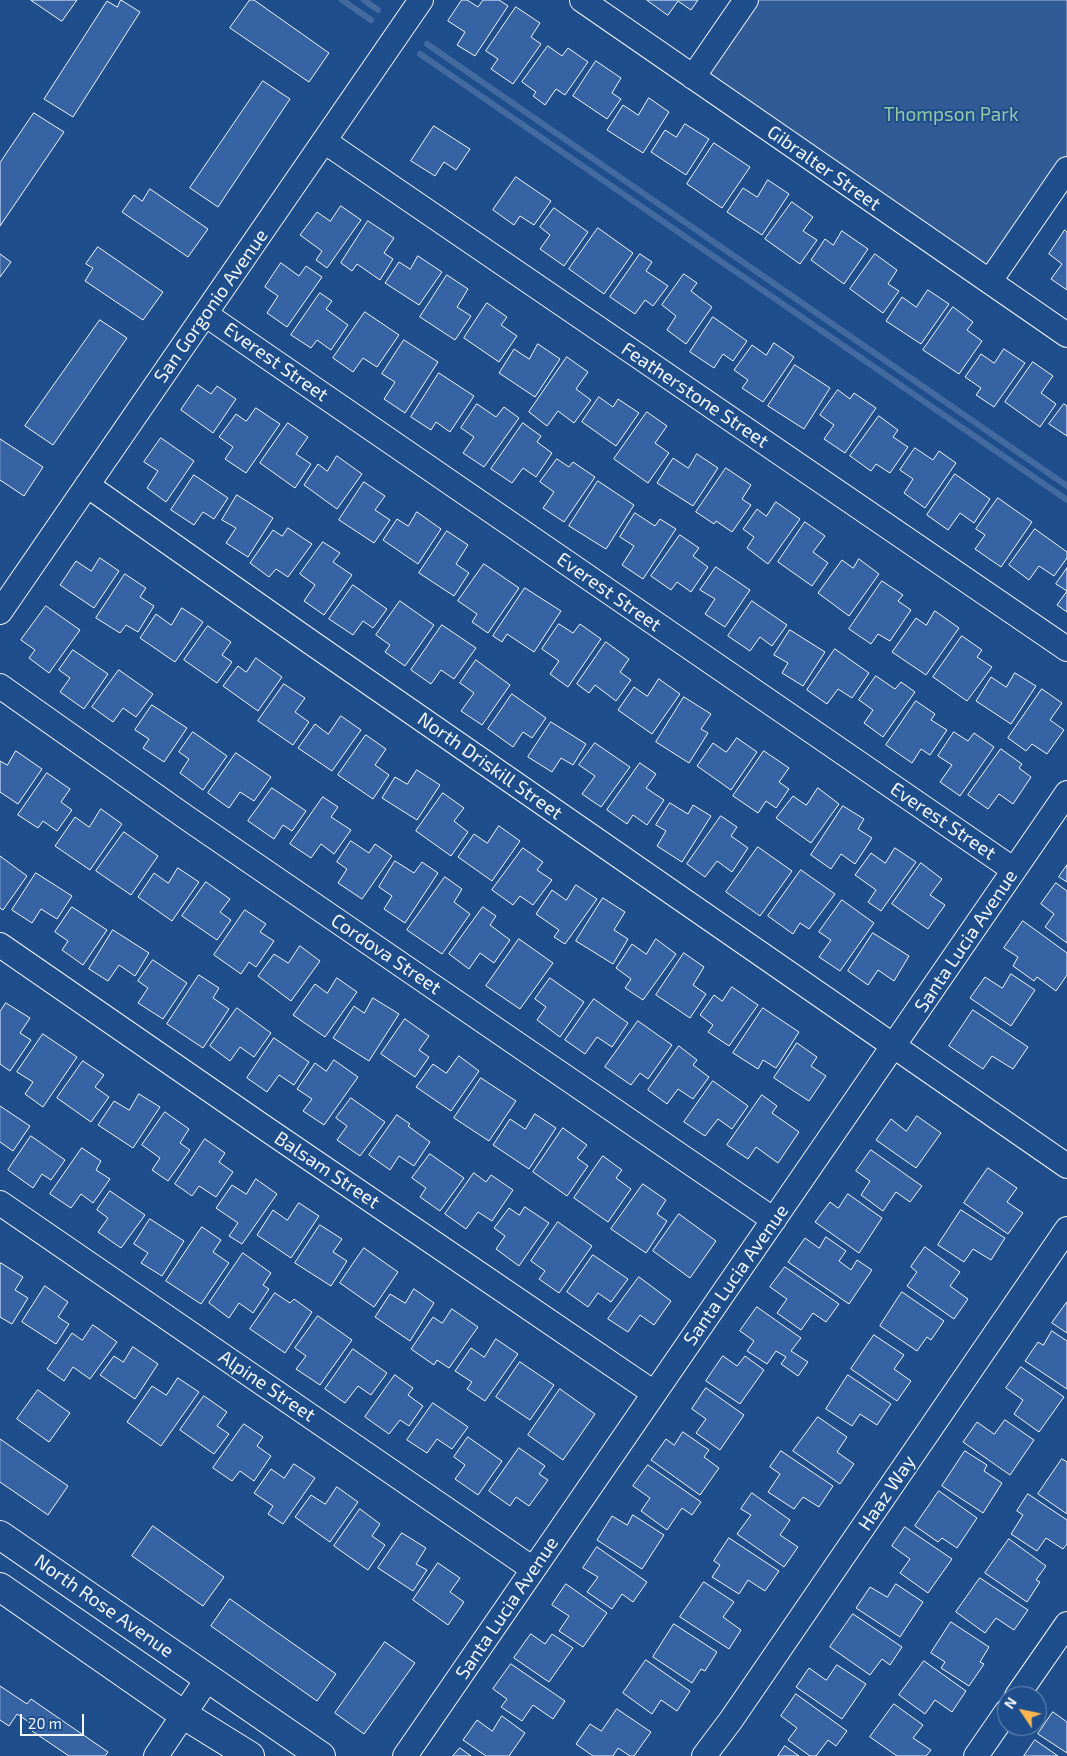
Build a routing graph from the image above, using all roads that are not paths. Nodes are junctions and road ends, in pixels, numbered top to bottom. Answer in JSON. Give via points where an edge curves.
{"nodes":[{"id":1,"x":421,"y":0,"type":"edge"},
{"id":2,"x":582,"y":0,"type":"edge"},
{"id":3,"x":746,"y":0,"type":"edge"},
{"id":4,"x":693,"y":77,"type":"junction"},
{"id":5,"x":324,"y":141,"type":"junction"},
{"id":6,"x":1067,"y":169,"type":"edge"},
{"id":7,"x":990,"y":281,"type":"junction"},
{"id":8,"x":205,"y":314,"type":"junction"},
{"id":9,"x":1067,"y":334,"type":"edge"},
{"id":10,"x":87,"y":485,"type":"junction"},
{"id":11,"x":0,"y":612,"type":"edge"},
{"id":12,"x":1067,"y":649,"type":"edge"},
{"id":13,"x":0,"y":686,"type":"edge"},
{"id":14,"x":1067,"y":793,"type":"edge"},
{"id":15,"x":1014,"y":870,"type":"junction"},
{"id":16,"x":0,"y":945,"type":"edge"},
{"id":17,"x":893,"y":1047,"type":"junction"},
{"id":18,"x":1067,"y":1166,"type":"edge"},
{"id":19,"x":0,"y":1203,"type":"edge"},
{"id":20,"x":774,"y":1220,"type":"junction"},
{"id":21,"x":1067,"y":1229,"type":"edge"},
{"id":22,"x":654,"y":1393,"type":"junction"},
{"id":23,"x":0,"y":1535,"type":"edge"},
{"id":24,"x":533,"y":1569,"type":"junction"},
{"id":25,"x":0,"y":1587,"type":"edge"},
{"id":26,"x":1067,"y":1624,"type":"edge"},
{"id":27,"x":208,"y":1678,"type":"junction"},
{"id":28,"x":1025,"y":1686,"type":"edge"},
{"id":29,"x":184,"y":1715,"type":"junction"},
{"id":30,"x":997,"y":1726,"type":"edge"},
{"id":31,"x":156,"y":1756,"type":"edge"},
{"id":32,"x":250,"y":1756,"type":"edge"},
{"id":33,"x":321,"y":1756,"type":"edge"},
{"id":34,"x":405,"y":1756,"type":"edge"},
{"id":35,"x":704,"y":1756,"type":"edge"},
{"id":36,"x":976,"y":1756,"type":"edge"}],
"edges":[{"from":1,"to":5,"type":"street","name":"San Gorgonio Avenue"},
{"from":2,"to":4,"type":"street","name":"Gibralter Street"},
{"from":3,"to":4,"type":"street"},
{"from":4,"to":7,"type":"street","name":"Gibralter Street"},
{"from":5,"to":8,"type":"street","name":"San Gorgonio Avenue"},
{"from":5,"to":12,"type":"street","name":"Featherstone Street"},
{"from":6,"to":7,"type":"street"},
{"from":7,"to":9,"type":"street","name":"Gibralter Street"},
{"from":8,"to":10,"type":"street","name":"San Gorgonio Avenue"},
{"from":8,"to":15,"type":"street","name":"Everest Street"},
{"from":10,"to":11,"type":"street","name":"San Gorgonio Avenue"},
{"from":10,"to":17,"type":"street","name":"North Driskill Street"},
{"from":13,"to":20,"type":"street","name":"Cordova Street"},
{"from":14,"to":15,"type":"street","name":"Santa Lucia Avenue"},
{"from":15,"to":17,"type":"street","name":"Santa Lucia Avenue"},
{"from":16,"to":22,"type":"street","name":"Balsam Street"},
{"from":17,"to":18,"type":"street","name":"North Driskill Street"},
{"from":17,"to":20,"type":"street","name":"Santa Lucia Avenue"},
{"from":19,"to":24,"type":"street","name":"Alpine Street"},
{"from":20,"to":22,"type":"street","name":"Santa Lucia Avenue"},
{"from":21,"to":35,"type":"street","name":"Haaz Way"},
{"from":22,"to":24,"type":"street","name":"Santa Lucia Avenue"},
{"from":23,"to":27,"type":"main road","name":"North Rose Avenue"},
{"from":24,"to":34,"type":"street","name":"Santa Lucia Avenue"},
{"from":25,"to":29,"type":"main road"},
{"from":26,"to":28,"type":"street"},
{"from":27,"to":29,"type":"street"},
{"from":27,"to":33,"type":"main road","name":"North Rose Avenue"},
{"from":29,"to":31,"type":"street"},
{"from":29,"to":32,"type":"main road"},
{"from":30,"to":36,"type":"street"}]}
